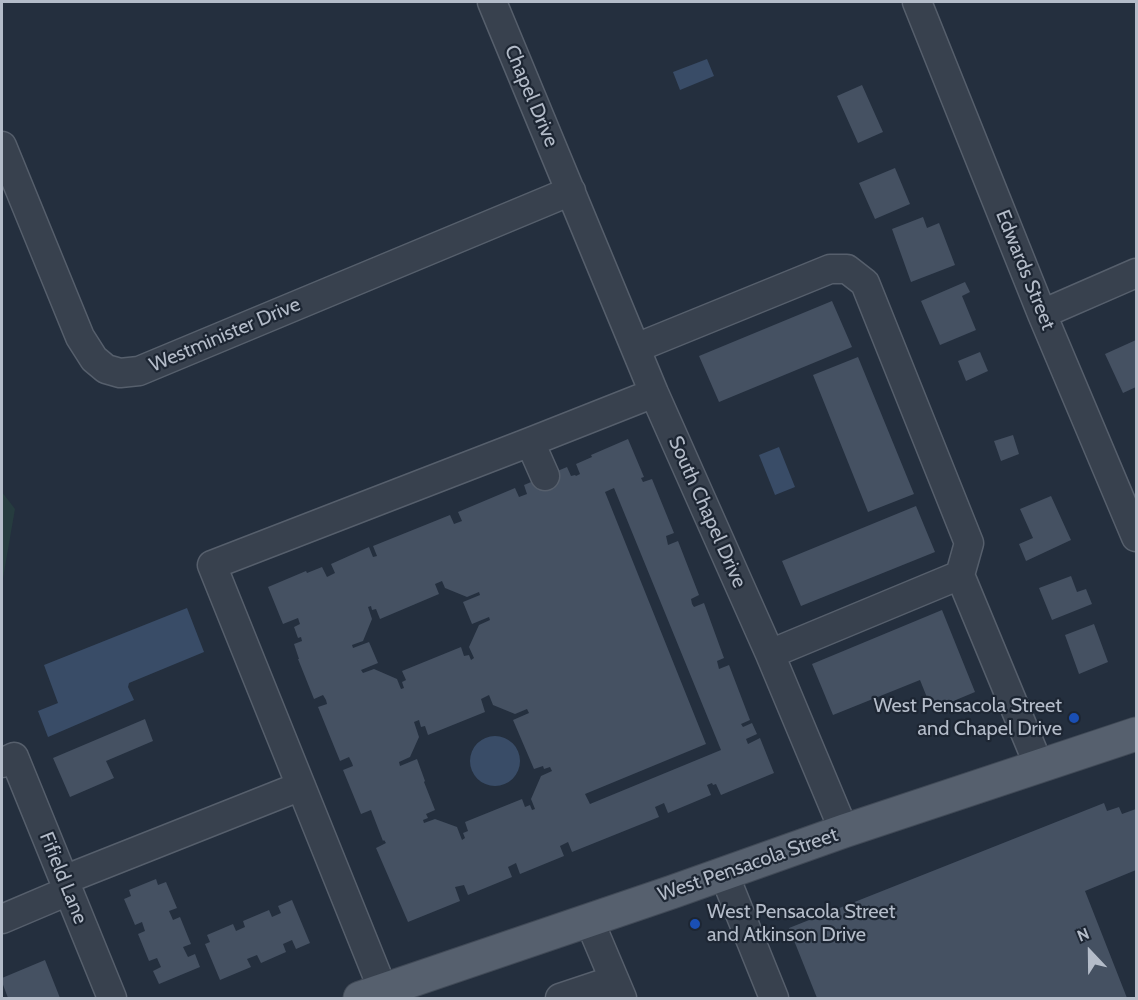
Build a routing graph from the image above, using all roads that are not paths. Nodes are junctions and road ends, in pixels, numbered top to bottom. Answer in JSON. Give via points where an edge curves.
{"nodes":[{"id":1,"x":492,"y":2,"type":"edge"},
{"id":2,"x":917,"y":2,"type":"edge"},
{"id":3,"x":2,"y":146,"type":"edge"},
{"id":4,"x":571,"y":191,"type":"junction"},
{"id":5,"x":1137,"y":273,"type":"edge"},
{"id":6,"x":1042,"y":314,"type":"junction"},
{"id":7,"x":636,"y":348,"type":"junction"},
{"id":8,"x":654,"y":393,"type":"junction"},
{"id":9,"x":530,"y":442,"type":"junction"},
{"id":10,"x":544,"y":476,"type":"dead end"},
{"id":11,"x":1137,"y":537,"type":"edge"},
{"id":12,"x":960,"y":575,"type":"junction"},
{"id":13,"x":770,"y":654,"type":"junction"},
{"id":14,"x":1137,"y":734,"type":"edge"},
{"id":15,"x":8,"y":760,"type":"edge"},
{"id":16,"x":1039,"y":766,"type":"junction"},
{"id":17,"x":301,"y":786,"type":"junction"},
{"id":18,"x":844,"y":831,"type":"junction"},
{"id":19,"x":724,"y":873,"type":"junction"},
{"id":20,"x":66,"y":885,"type":"junction"},
{"id":21,"x":2,"y":919,"type":"edge"},
{"id":22,"x":589,"y":920,"type":"junction"},
{"id":23,"x":618,"y":989,"type":"edge"},
{"id":24,"x":383,"y":993,"type":"edge"},
{"id":25,"x":112,"y":999,"type":"edge"},
{"id":26,"x":560,"y":999,"type":"edge"},
{"id":27,"x":774,"y":999,"type":"edge"}],
"edges":[{"from":1,"to":4,"type":"street","name":"Chapel Drive"},
{"from":2,"to":6,"type":"street","name":"Edwards Street"},
{"from":3,"to":4,"type":"street","name":"Westminister Drive","via":[[80,337],[106,369],[120,373],[160,363]]},
{"from":4,"to":7,"type":"street","name":"South Chapel Drive"},
{"from":5,"to":6,"type":"street"},
{"from":6,"to":11,"type":"street","name":"Edwards Street"},
{"from":7,"to":8,"type":"street","name":"South Chapel Drive"},
{"from":7,"to":12,"type":"street","via":[[830,269],[848,269],[865,283],[969,543]]},
{"from":8,"to":9,"type":"street"},
{"from":8,"to":13,"type":"street","name":"South Chapel Drive"},
{"from":9,"to":10,"type":"street"},
{"from":9,"to":17,"type":"street","via":[[212,565]]},
{"from":12,"to":13,"type":"street"},
{"from":12,"to":16,"type":"street"},
{"from":13,"to":18,"type":"street","name":"South Chapel Drive"},
{"from":14,"to":16,"type":"main road","name":"West Pensacola Street"},
{"from":15,"to":20,"type":"street","name":"Fifield Lane"},
{"from":16,"to":18,"type":"main road","name":"West Pensacola Street"},
{"from":17,"to":20,"type":"street"},
{"from":17,"to":24,"type":"street"},
{"from":18,"to":19,"type":"main road","name":"West Pensacola Street"},
{"from":19,"to":22,"type":"main road","name":"West Pensacola Street"},
{"from":19,"to":27,"type":"street"},
{"from":20,"to":21,"type":"street"},
{"from":20,"to":25,"type":"street","name":"Fifield Lane"},
{"from":22,"to":23,"type":"street"},
{"from":22,"to":24,"type":"main road","name":"West Pensacola Street"},
{"from":23,"to":26,"type":"street"}]}
